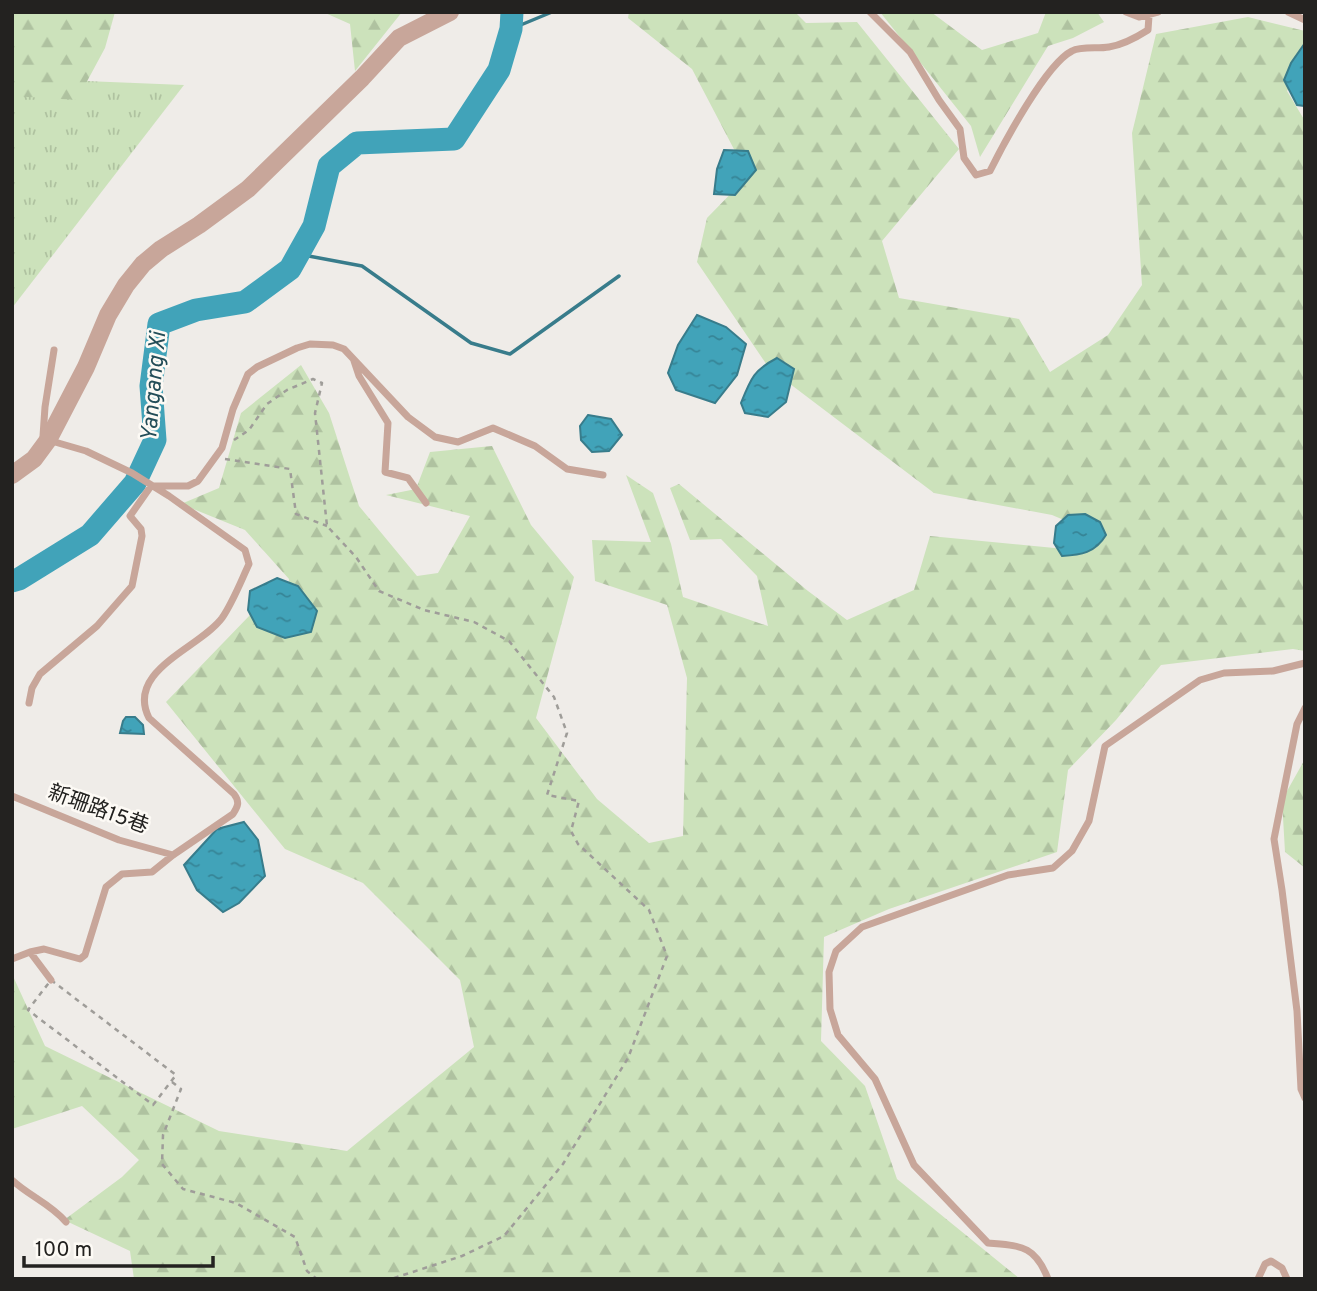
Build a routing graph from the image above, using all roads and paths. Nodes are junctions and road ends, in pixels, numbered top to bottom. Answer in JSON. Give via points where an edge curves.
{"nodes":[{"id":1,"x":450,"y":12,"type":"edge"},
{"id":2,"x":870,"y":12,"type":"edge"},
{"id":3,"x":1126,"y":12,"type":"edge"},
{"id":4,"x":1158,"y":12,"type":"edge"},
{"id":5,"x":1288,"y":12,"type":"edge"},
{"id":6,"x":1149,"y":16,"type":"junction"},
{"id":7,"x":434,"y":17,"type":"edge"},
{"id":8,"x":1305,"y":20,"type":"edge"},
{"id":9,"x":54,"y":350,"type":"dead end"},
{"id":10,"x":353,"y":358,"type":"junction"},
{"id":11,"x":45,"y":444,"type":"junction"},
{"id":12,"x":222,"y":448,"type":"junction"},
{"id":13,"x":216,"y":457,"type":"junction"},
{"id":14,"x":12,"y":475,"type":"edge"},
{"id":15,"x":603,"y":475,"type":"dead end"},
{"id":16,"x":149,"y":484,"type":"junction"},
{"id":17,"x":426,"y":503,"type":"dead end"},
{"id":18,"x":327,"y":526,"type":"junction"},
{"id":19,"x":1305,"y":663,"type":"edge"},
{"id":20,"x":29,"y":703,"type":"dead end"},
{"id":21,"x":1305,"y":708,"type":"edge"},
{"id":22,"x":12,"y":796,"type":"edge"},
{"id":23,"x":173,"y":855,"type":"junction"},
{"id":24,"x":30,"y":952,"type":"junction"},
{"id":25,"x":12,"y":959,"type":"edge"},
{"id":26,"x":51,"y":980,"type":"junction"},
{"id":27,"x":171,"y":1081,"type":"junction"},
{"id":28,"x":1305,"y":1098,"type":"edge"},
{"id":29,"x":12,"y":1180,"type":"edge"},
{"id":30,"x":66,"y":1222,"type":"dead end"},
{"id":31,"x":317,"y":1279,"type":"edge"},
{"id":32,"x":391,"y":1279,"type":"edge"},
{"id":33,"x":1048,"y":1279,"type":"edge"},
{"id":34,"x":1258,"y":1279,"type":"edge"},
{"id":35,"x":1287,"y":1279,"type":"edge"}],
"edges":[{"from":1,"to":7,"type":"street"},
{"from":2,"to":6,"type":"lane","via":[[910,52],[960,129],[964,158],[976,175],[990,171],[1052,68],[1072,50],[1111,47],[1139,36],[1148,30]]},
{"from":3,"to":6,"type":"lane"},
{"from":4,"to":6,"type":"lane"},
{"from":5,"to":8,"type":"lane"},
{"from":7,"to":11,"type":"street","via":[[400,38],[248,189],[144,264],[108,315]]},
{"from":9,"to":11,"type":"lane","via":[[45,407]]},
{"from":10,"to":12,"type":"lane","via":[[333,345],[310,344],[257,367],[248,374]]},
{"from":10,"to":15,"type":"lane","via":[[408,417],[435,437],[457,442],[494,428],[535,446],[567,469]]},
{"from":10,"to":17,"type":"lane","via":[[388,424],[385,472],[408,478]]},
{"from":11,"to":14,"type":"street"},
{"from":11,"to":16,"type":"lane","via":[[86,451]]},
{"from":12,"to":13,"type":"lane"},
{"from":12,"to":18,"type":"path","via":[[249,430],[267,404],[287,390],[313,379],[322,383],[315,413]]},
{"from":13,"to":16,"type":"lane","via":[[198,481],[188,486]]},
{"from":13,"to":18,"type":"path","via":[[290,469],[296,514]]},
{"from":16,"to":20,"type":"lane","via":[[130,516],[142,536],[132,586],[97,626],[40,674]]},
{"from":16,"to":23,"type":"lane","name":"新珊路15巷","via":[[246,550],[249,564],[223,617],[207,635],[167,661],[144,696],[149,718],[238,799],[233,814]]},
{"from":18,"to":32,"type":"path","via":[[379,590],[424,610],[474,622],[509,641],[554,697],[567,733],[547,795],[579,801],[571,831],[578,844],[649,910],[667,956],[628,1058],[563,1164],[504,1236],[463,1256]]},
{"from":19,"to":33,"type":"lane","via":[[1200,680],[1105,746],[1088,821],[1072,851],[1053,868],[1009,876],[862,927],[836,951],[829,972],[830,1009],[838,1035],[876,1079],[914,1166],[988,1243],[1033,1252]]},
{"from":21,"to":28,"type":"lane","via":[[1297,724],[1274,839]]},
{"from":22,"to":23,"type":"lane","name":"新珊路15巷","via":[[119,839]]},
{"from":23,"to":24,"type":"lane","name":"新珊路15巷","via":[[152,872],[122,874],[111,880],[80,959],[44,949]]},
{"from":24,"to":25,"type":"lane","name":"新珊路15巷"},
{"from":24,"to":26,"type":"lane"},
{"from":26,"to":27,"type":"path","via":[[176,1075]]},
{"from":26,"to":27,"type":"path","via":[[28,1010],[153,1105]]},
{"from":27,"to":31,"type":"path","via":[[181,1089],[163,1135],[162,1164],[183,1189],[236,1203],[295,1237],[307,1271]]},
{"from":29,"to":30,"type":"lane"},
{"from":34,"to":35,"type":"lane","via":[[1271,1261],[1282,1268]]}]}
